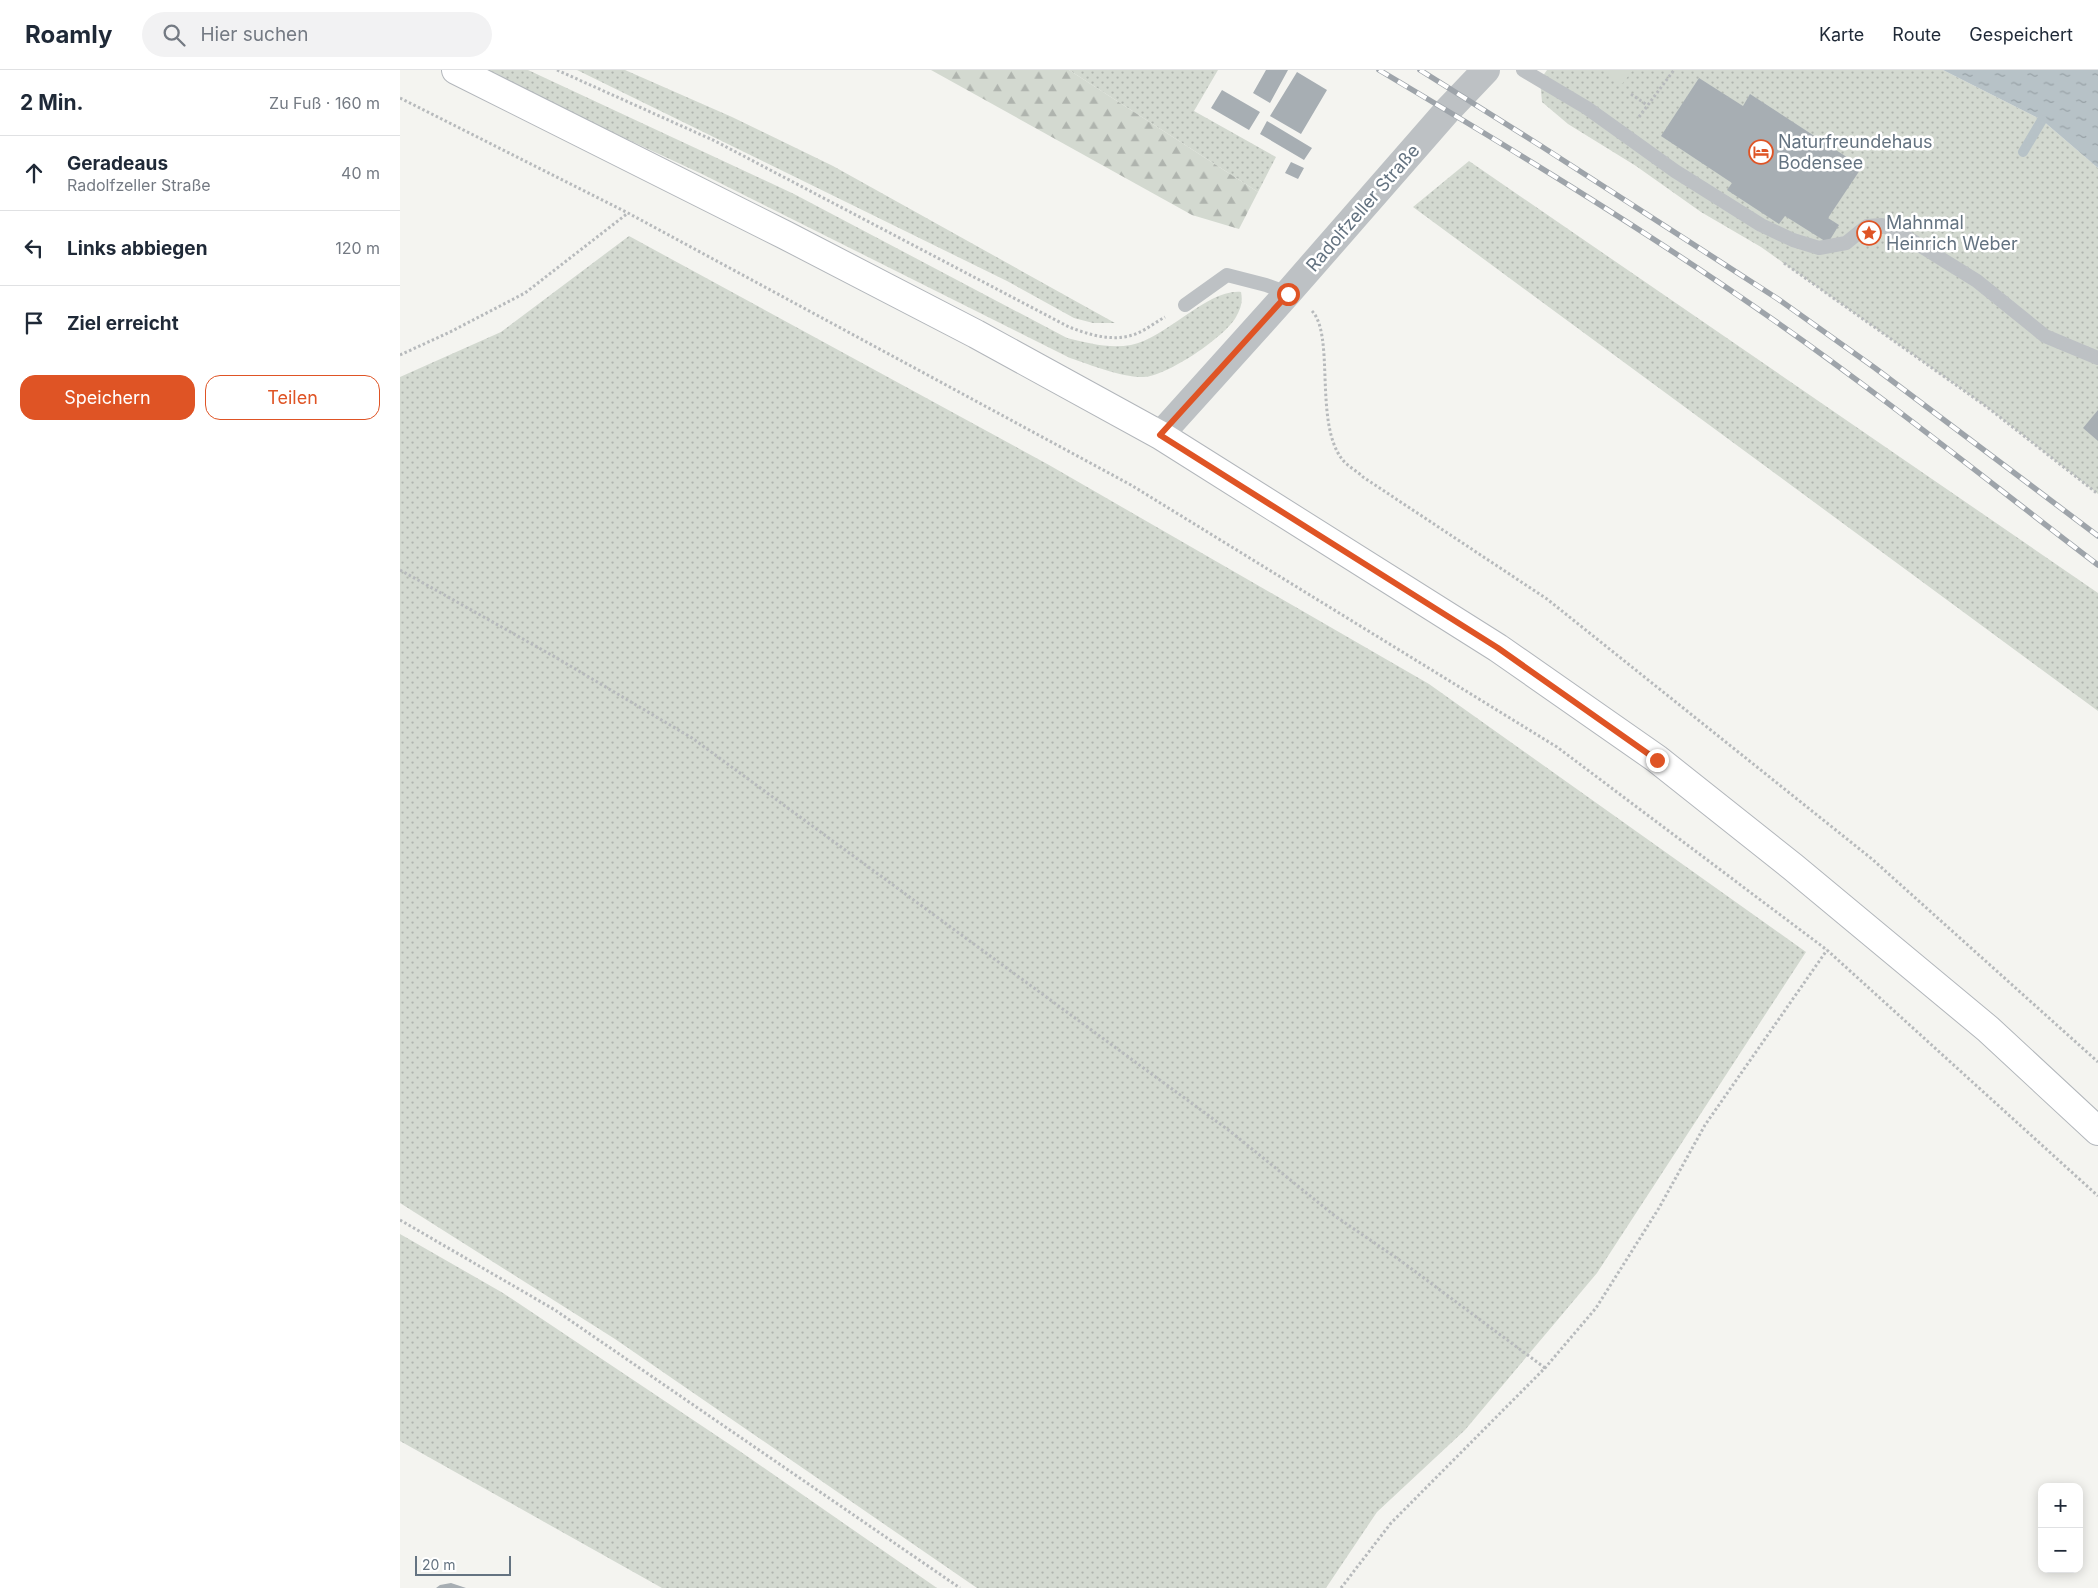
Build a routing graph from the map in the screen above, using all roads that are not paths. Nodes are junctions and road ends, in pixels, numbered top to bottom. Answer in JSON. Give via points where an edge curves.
{"nodes":[{"id":1,"x":456,"y":70,"type":"edge"},
{"id":2,"x":1486,"y":70,"type":"edge"},
{"id":3,"x":1523,"y":70,"type":"edge"},
{"id":4,"x":1288,"y":294,"type":"junction"},
{"id":5,"x":1185,"y":305,"type":"road end"},
{"id":6,"x":2098,"y":358,"type":"edge"},
{"id":7,"x":1160,"y":435,"type":"junction"},
{"id":8,"x":2098,"y":1131,"type":"edge"}],
"edges":[{"from":1,"to":7,"type":"street","via":[[976,334]]},
{"from":2,"to":4,"type":"street","name":"Radolfzeller Straße","via":[[1447,110]]},
{"from":3,"to":6,"type":"lane","via":[[1586,108],[1761,225],[1819,248],[1846,243],[1868,226],[1882,225],[1977,281],[2045,336]]},
{"from":4,"to":5,"type":"lane","via":[[1227,275]]},
{"from":4,"to":7,"type":"street","name":"Radolfzeller Straße"},
{"from":7,"to":8,"type":"street","via":[[1498,648],[1657,760],[1895,950],[1988,1029]]}]}
